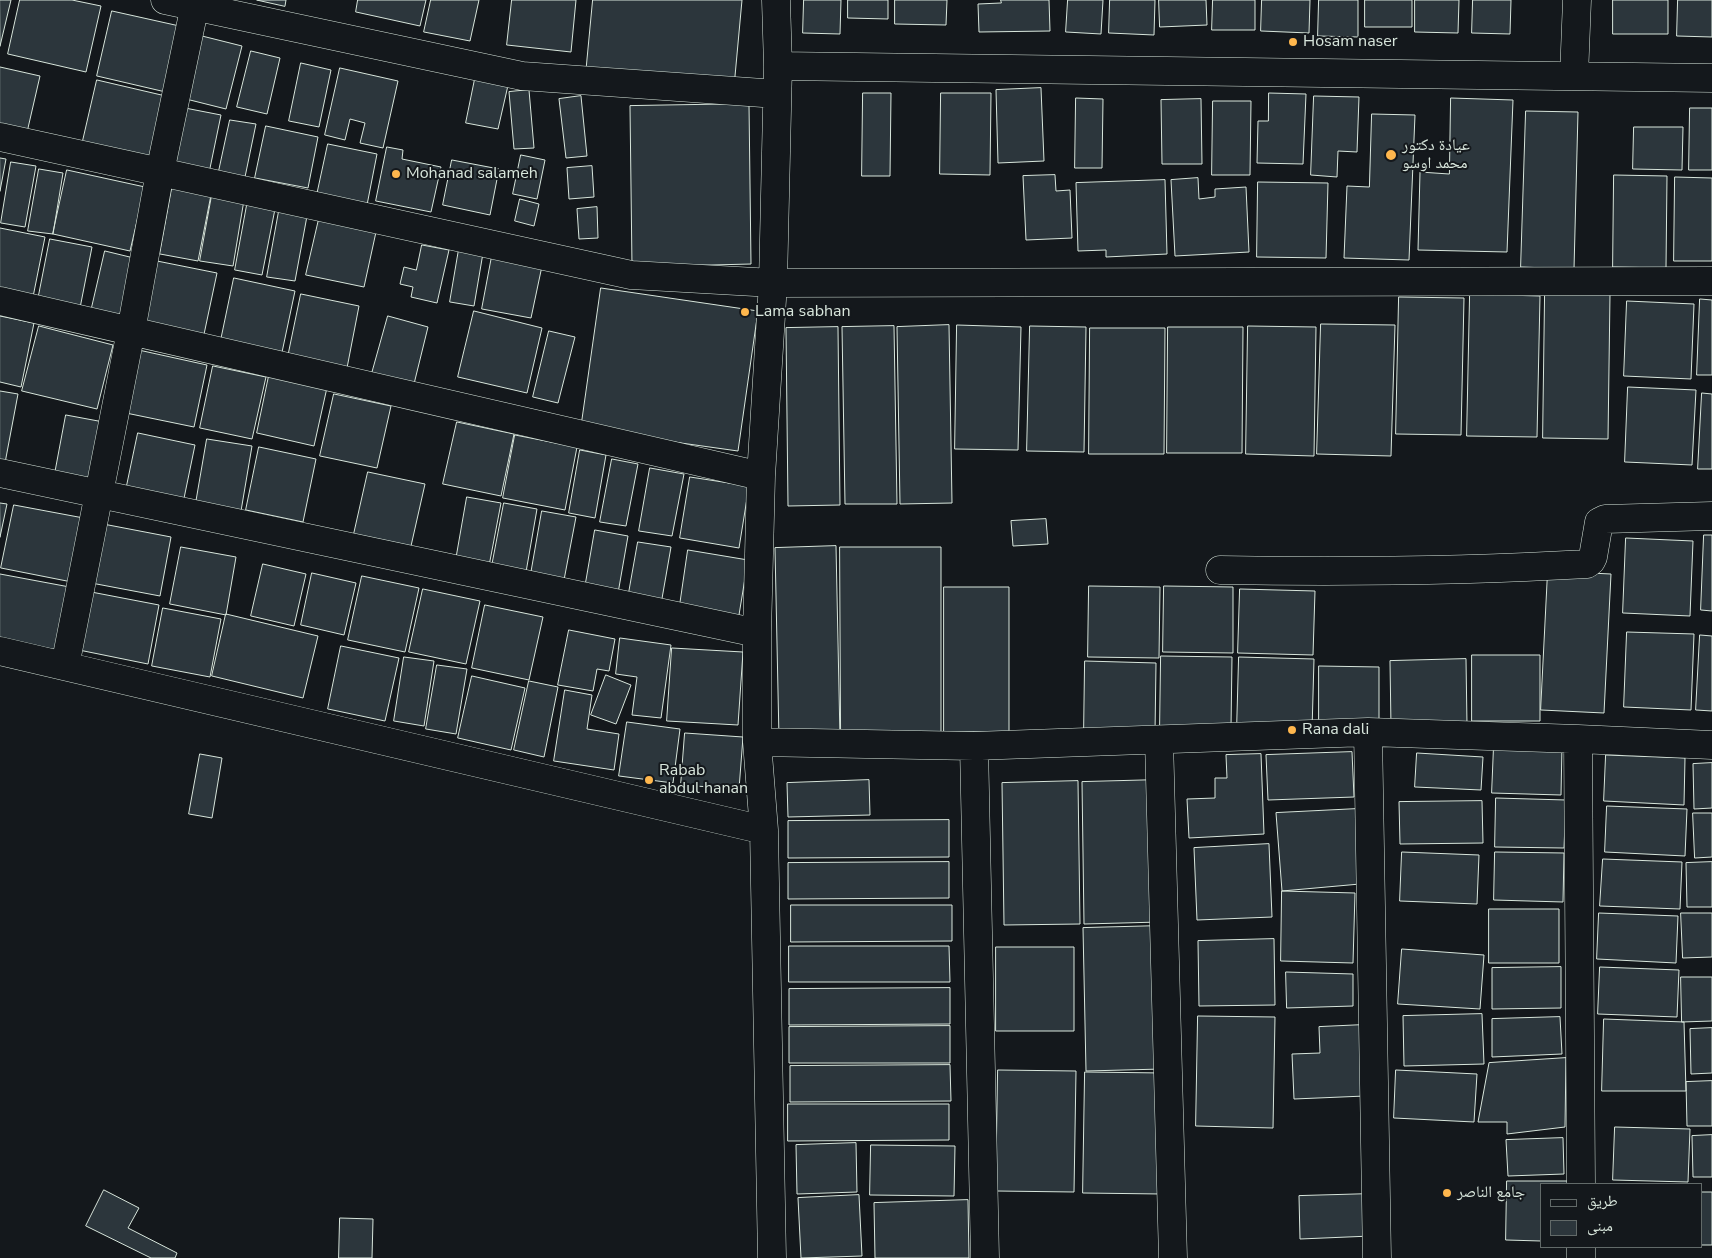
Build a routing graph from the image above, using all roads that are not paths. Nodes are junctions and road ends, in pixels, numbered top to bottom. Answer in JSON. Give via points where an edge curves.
{"nodes":[{"id":1,"x":164,"y":0,"type":"edge"},
{"id":2,"x":776,"y":0,"type":"edge"},
{"id":3,"x":1577,"y":0,"type":"edge"},
{"id":4,"x":195,"y":3,"type":"edge"},
{"id":5,"x":778,"y":66,"type":"junction"},
{"id":6,"x":1574,"y":76,"type":"junction"},
{"id":7,"x":1712,"y":78,"type":"edge"},
{"id":8,"x":776,"y":94,"type":"junction"},
{"id":9,"x":0,"y":137,"type":"edge"},
{"id":10,"x":160,"y":172,"type":"junction"},
{"id":11,"x":1712,"y":280,"type":"edge"},
{"id":12,"x":773,"y":283,"type":"junction"},
{"id":13,"x":0,"y":301,"type":"edge"},
{"id":14,"x":131,"y":331,"type":"junction"},
{"id":15,"x":0,"y":473,"type":"edge"},
{"id":16,"x":761,"y":476,"type":"junction"},
{"id":17,"x":98,"y":494,"type":"junction"},
{"id":18,"x":1712,"y":516,"type":"edge"},
{"id":19,"x":1220,"y":570,"type":"dead end"},
{"id":20,"x":757,"y":634,"type":"junction"},
{"id":21,"x":0,"y":651,"type":"edge"},
{"id":22,"x":65,"y":666,"type":"junction"},
{"id":23,"x":1368,"y":732,"type":"junction"},
{"id":24,"x":1578,"y":739,"type":"junction"},
{"id":25,"x":1159,"y":740,"type":"junction"},
{"id":26,"x":757,"y":742,"type":"junction"},
{"id":27,"x":1712,"y":745,"type":"edge"},
{"id":28,"x":974,"y":746,"type":"junction"},
{"id":29,"x":764,"y":830,"type":"junction"},
{"id":30,"x":1581,"y":1183,"type":"edge"},
{"id":31,"x":772,"y":1258,"type":"edge"},
{"id":32,"x":985,"y":1258,"type":"edge"},
{"id":33,"x":1173,"y":1258,"type":"edge"},
{"id":34,"x":1377,"y":1258,"type":"edge"}],
"edges":[{"from":1,"to":4,"type":"street"},
{"from":2,"to":5,"type":"street"},
{"from":3,"to":6,"type":"street"},
{"from":4,"to":8,"type":"street","via":[[522,76]]},
{"from":4,"to":10,"type":"street"},
{"from":5,"to":6,"type":"street"},
{"from":5,"to":8,"type":"street"},
{"from":6,"to":7,"type":"street"},
{"from":8,"to":12,"type":"street"},
{"from":9,"to":10,"type":"street"},
{"from":10,"to":12,"type":"street","via":[[631,274]]},
{"from":10,"to":14,"type":"street"},
{"from":11,"to":12,"type":"street"},
{"from":12,"to":16,"type":"street"},
{"from":13,"to":14,"type":"street"},
{"from":14,"to":16,"type":"street"},
{"from":14,"to":17,"type":"street"},
{"from":15,"to":17,"type":"street"},
{"from":16,"to":20,"type":"street"},
{"from":17,"to":20,"type":"street"},
{"from":17,"to":22,"type":"street"},
{"from":18,"to":19,"type":"street","via":[[1605,519],[1599,522],[1593,557],[1586,564],[1329,572]]},
{"from":20,"to":26,"type":"street"},
{"from":21,"to":22,"type":"street"},
{"from":22,"to":29,"type":"street"},
{"from":23,"to":24,"type":"street"},
{"from":23,"to":25,"type":"street"},
{"from":23,"to":34,"type":"street"},
{"from":24,"to":27,"type":"street"},
{"from":24,"to":30,"type":"street"},
{"from":25,"to":28,"type":"street"},
{"from":25,"to":33,"type":"street"},
{"from":26,"to":28,"type":"street"},
{"from":26,"to":29,"type":"street"},
{"from":28,"to":32,"type":"street"},
{"from":29,"to":31,"type":"street"}]}
